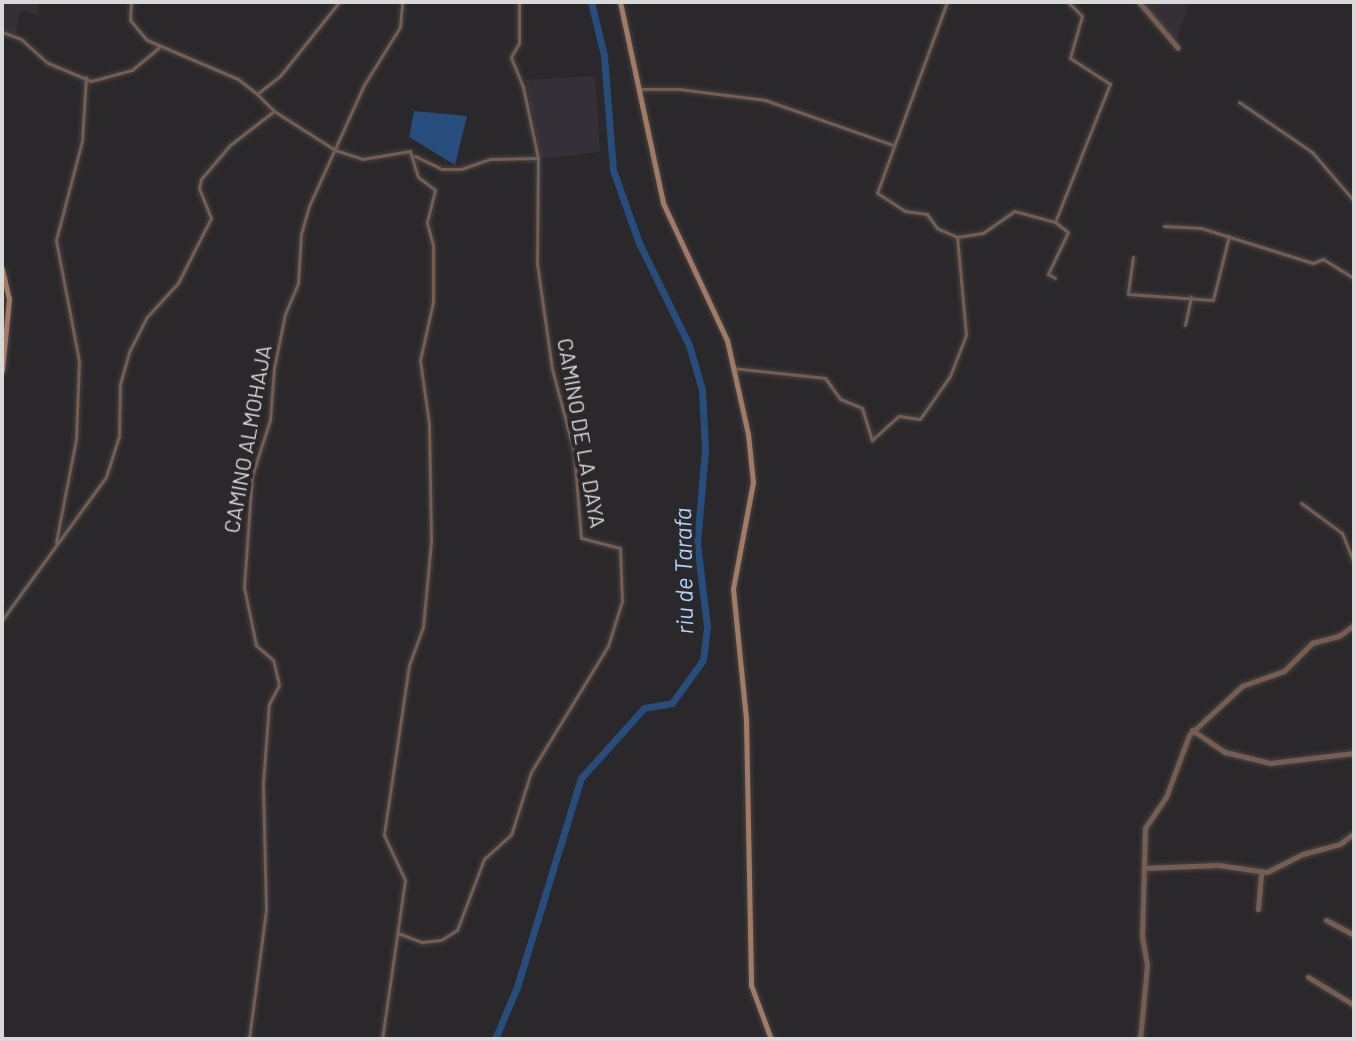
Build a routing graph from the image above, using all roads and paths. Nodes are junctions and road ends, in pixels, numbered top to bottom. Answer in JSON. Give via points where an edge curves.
{"nodes":[{"id":1,"x":131,"y":2,"type":"edge"},
{"id":2,"x":339,"y":2,"type":"edge"},
{"id":3,"x":402,"y":2,"type":"edge"},
{"id":4,"x":519,"y":2,"type":"edge"},
{"id":5,"x":620,"y":2,"type":"edge"},
{"id":6,"x":947,"y":2,"type":"edge"},
{"id":7,"x":1068,"y":2,"type":"edge"},
{"id":8,"x":1139,"y":2,"type":"edge"},
{"id":9,"x":2,"y":32,"type":"edge"},
{"id":10,"x":159,"y":47,"type":"junction"},
{"id":11,"x":1178,"y":48,"type":"dead end"},
{"id":12,"x":86,"y":77,"type":"junction"},
{"id":13,"x":638,"y":89,"type":"junction"},
{"id":14,"x":257,"y":94,"type":"junction"},
{"id":15,"x":1239,"y":102,"type":"dead end"},
{"id":16,"x":274,"y":111,"type":"junction"},
{"id":17,"x":893,"y":145,"type":"junction"},
{"id":18,"x":335,"y":150,"type":"junction"},
{"id":19,"x":415,"y":156,"type":"junction"},
{"id":20,"x":538,"y":158,"type":"junction"},
{"id":21,"x":1354,"y":201,"type":"edge"},
{"id":22,"x":1055,"y":222,"type":"junction"},
{"id":23,"x":1164,"y":226,"type":"dead end"},
{"id":24,"x":1229,"y":236,"type":"junction"},
{"id":25,"x":957,"y":237,"type":"junction"},
{"id":26,"x":1133,"y":257,"type":"dead end"},
{"id":27,"x":2,"y":269,"type":"edge"},
{"id":28,"x":1055,"y":278,"type":"dead end"},
{"id":29,"x":1354,"y":278,"type":"edge"},
{"id":30,"x":1191,"y":297,"type":"junction"},
{"id":31,"x":1185,"y":325,"type":"dead end"},
{"id":32,"x":732,"y":368,"type":"junction"},
{"id":33,"x":2,"y":371,"type":"edge"},
{"id":34,"x":1301,"y":503,"type":"dead end"},
{"id":35,"x":56,"y":542,"type":"junction"},
{"id":36,"x":1354,"y":562,"type":"edge"},
{"id":37,"x":2,"y":620,"type":"edge"},
{"id":38,"x":1354,"y":625,"type":"edge"},
{"id":39,"x":1192,"y":730,"type":"junction"},
{"id":40,"x":1354,"y":753,"type":"edge"},
{"id":41,"x":1354,"y":833,"type":"edge"},
{"id":42,"x":1144,"y":868,"type":"junction"},
{"id":43,"x":1261,"y":871,"type":"junction"},
{"id":44,"x":1258,"y":909,"type":"dead end"},
{"id":45,"x":1326,"y":920,"type":"dead end"},
{"id":46,"x":398,"y":933,"type":"junction"},
{"id":47,"x":1354,"y":935,"type":"edge"},
{"id":48,"x":1308,"y":977,"type":"dead end"},
{"id":49,"x":1354,"y":1005,"type":"edge"},
{"id":50,"x":249,"y":1039,"type":"edge"},
{"id":51,"x":382,"y":1039,"type":"edge"},
{"id":52,"x":771,"y":1039,"type":"edge"},
{"id":53,"x":1140,"y":1039,"type":"edge"}],
"edges":[{"from":1,"to":10,"type":"street","via":[[130,20]]},
{"from":2,"to":14,"type":"street","via":[[280,76]]},
{"from":3,"to":18,"type":"street","name":"CAMINO ALMOHAJA","via":[[400,27],[364,85]]},
{"from":4,"to":20,"type":"street","name":"CAMINO DE LA DAYA","via":[[519,43],[511,57]]},
{"from":5,"to":13,"type":"main road"},
{"from":6,"to":17,"type":"street","via":[[919,91]]},
{"from":7,"to":22,"type":"street","via":[[1082,16],[1070,58],[1110,84]]},
{"from":8,"to":11,"type":"street"},
{"from":9,"to":12,"type":"street","via":[[21,39],[48,63]]},
{"from":10,"to":12,"type":"street","via":[[132,70],[91,81]]},
{"from":10,"to":14,"type":"street","via":[[238,79]]},
{"from":12,"to":35,"type":"street","via":[[82,141],[56,240],[79,367],[76,439]]},
{"from":13,"to":17,"type":"street","via":[[765,100]]},
{"from":13,"to":32,"type":"main road","via":[[663,203],[714,304]]},
{"from":14,"to":16,"type":"street"},
{"from":15,"to":21,"type":"street","via":[[1312,152]]},
{"from":16,"to":18,"type":"street"},
{"from":16,"to":35,"type":"street","via":[[230,145],[199,183],[210,221],[178,283],[146,318],[132,344],[121,376],[119,436],[112,461],[79,519]]},
{"from":17,"to":25,"type":"street","via":[[879,196],[905,211],[927,214],[937,228]]},
{"from":18,"to":19,"type":"street","via":[[362,159],[392,158],[404,151]]},
{"from":18,"to":50,"type":"street","name":"CAMINO ALMOHAJA","via":[[301,234],[298,283],[285,314],[270,420],[252,476],[245,522],[244,587],[251,622],[256,645],[273,660],[279,685],[269,704],[263,783],[266,909]]},
{"from":19,"to":20,"type":"street","via":[[452,169],[490,159]]},
{"from":19,"to":46,"type":"street","via":[[418,177],[435,190],[427,223],[433,246],[433,302],[420,360],[433,483],[423,627],[409,665],[384,835],[405,880]]},
{"from":20,"to":46,"type":"street","name":"CAMINO DE LA DAYA","via":[[537,264],[552,369],[574,452],[581,538],[620,548],[619,617],[591,677],[531,772],[511,835],[484,859],[457,930],[441,940],[422,942]]},
{"from":22,"to":25,"type":"street","via":[[1014,211],[983,233]]},
{"from":22,"to":28,"type":"street","via":[[1068,232],[1048,274]]},
{"from":23,"to":24,"type":"street"},
{"from":24,"to":29,"type":"street","via":[[1313,263],[1328,261]]},
{"from":24,"to":30,"type":"street","via":[[1216,299]]},
{"from":25,"to":32,"type":"street","via":[[966,335],[950,376],[920,419],[899,416],[870,439],[862,408],[840,399],[825,378]]},
{"from":26,"to":30,"type":"street","via":[[1128,294]]},
{"from":27,"to":33,"type":"main road","via":[[9,299]]},
{"from":30,"to":31,"type":"street"},
{"from":32,"to":52,"type":"main road","via":[[753,482],[733,589],[746,720],[751,985]]},
{"from":34,"to":36,"type":"street","via":[[1342,533]]},
{"from":35,"to":37,"type":"street"},
{"from":38,"to":39,"type":"street","via":[[1339,636],[1312,643],[1284,671],[1242,686]]},
{"from":39,"to":40,"type":"street","via":[[1225,752],[1270,763]]},
{"from":39,"to":42,"type":"street","via":[[1166,797],[1145,828]]},
{"from":41,"to":43,"type":"street","via":[[1276,871]]},
{"from":42,"to":43,"type":"street","via":[[1218,865]]},
{"from":42,"to":53,"type":"street","via":[[1142,937],[1147,965]]},
{"from":43,"to":44,"type":"street"},
{"from":45,"to":47,"type":"street"},
{"from":46,"to":51,"type":"street"},
{"from":48,"to":49,"type":"street"}]}
